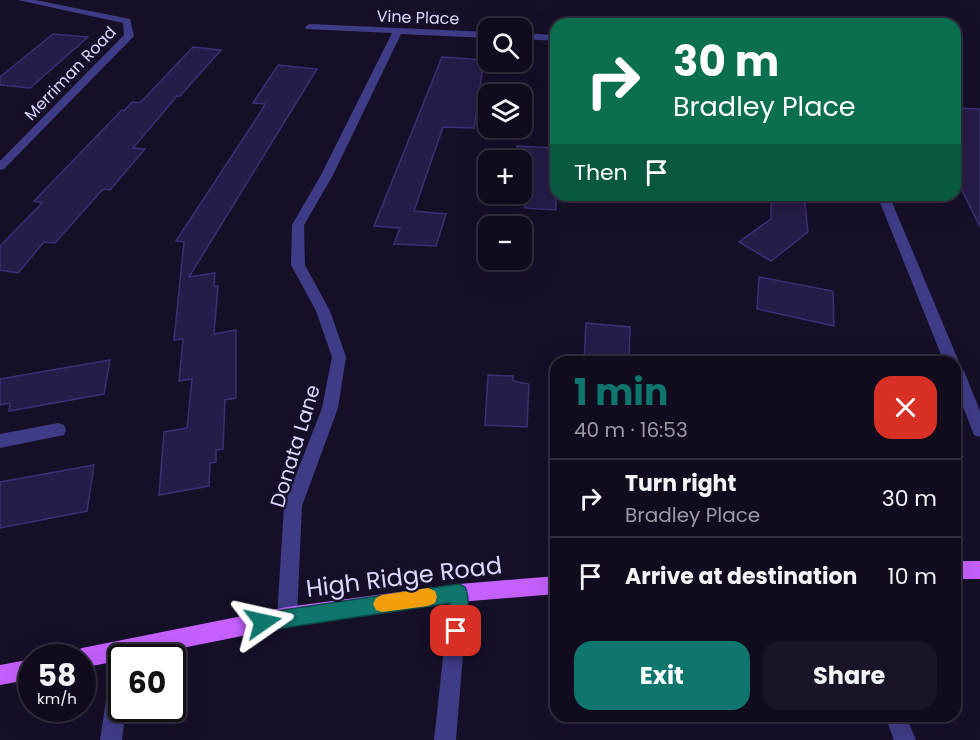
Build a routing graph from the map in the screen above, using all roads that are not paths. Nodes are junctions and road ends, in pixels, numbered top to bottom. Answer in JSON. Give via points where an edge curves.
{"nodes":[{"id":1,"x":22,"y":0,"type":"edge"},
{"id":2,"x":309,"y":27,"type":"dead end"},
{"id":3,"x":398,"y":31,"type":"junction"},
{"id":4,"x":478,"y":35,"type":"edge"},
{"id":5,"x":532,"y":37,"type":"edge"},
{"id":6,"x":550,"y":38,"type":"edge"},
{"id":7,"x":0,"y":167,"type":"edge"},
{"id":8,"x":885,"y":201,"type":"edge"},
{"id":9,"x":950,"y":356,"type":"edge"},
{"id":10,"x":961,"y":383,"type":"edge"},
{"id":11,"x":58,"y":430,"type":"dead end"},
{"id":12,"x":980,"y":430,"type":"edge"},
{"id":13,"x":0,"y":441,"type":"edge"},
{"id":14,"x":961,"y":570,"type":"edge"},
{"id":15,"x":980,"y":570,"type":"edge"},
{"id":16,"x":550,"y":585,"type":"edge"},
{"id":17,"x":459,"y":593,"type":"junction"},
{"id":18,"x":287,"y":617,"type":"junction"},
{"id":19,"x":176,"y":644,"type":"edge"},
{"id":20,"x":18,"y":672,"type":"edge"},
{"id":21,"x":0,"y":675,"type":"edge"},
{"id":22,"x":113,"y":722,"type":"edge"},
{"id":23,"x":898,"y":722,"type":"edge"},
{"id":24,"x":111,"y":740,"type":"edge"},
{"id":25,"x":445,"y":740,"type":"edge"},
{"id":26,"x":905,"y":740,"type":"edge"}],
"edges":[{"from":1,"to":7,"type":"street","name":"Merriman Road","via":[[127,21],[129,36]]},
{"from":2,"to":3,"type":"street","name":"Vine Place"},
{"from":3,"to":4,"type":"street","name":"Vine Place"},
{"from":3,"to":18,"type":"street","name":"Donata Lane","via":[[298,225],[298,265],[323,311],[339,357],[330,408],[293,506]]},
{"from":5,"to":6,"type":"street"},
{"from":8,"to":9,"type":"street"},
{"from":10,"to":12,"type":"street"},
{"from":11,"to":13,"type":"street"},
{"from":14,"to":15,"type":"main road"},
{"from":16,"to":17,"type":"main road","name":"High Ridge Road"},
{"from":17,"to":18,"type":"main road","name":"High Ridge Road"},
{"from":17,"to":25,"type":"street"},
{"from":18,"to":19,"type":"main road","name":"High Ridge Road"},
{"from":20,"to":21,"type":"main road"},
{"from":22,"to":24,"type":"street"},
{"from":23,"to":26,"type":"street"}]}
